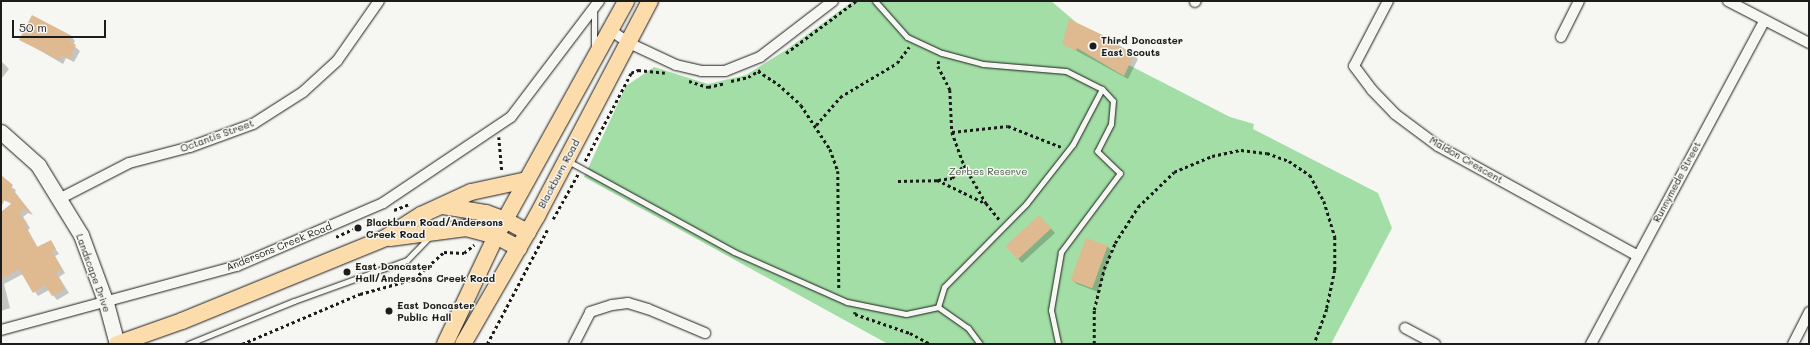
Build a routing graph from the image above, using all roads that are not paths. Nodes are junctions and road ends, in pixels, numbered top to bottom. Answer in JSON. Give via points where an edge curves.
{"nodes":[{"id":1,"x":379,"y":1,"type":"edge"},
{"id":2,"x":626,"y":1,"type":"edge"},
{"id":3,"x":650,"y":1,"type":"edge"},
{"id":4,"x":833,"y":1,"type":"edge"},
{"id":5,"x":875,"y":1,"type":"edge"},
{"id":6,"x":1388,"y":1,"type":"edge"},
{"id":7,"x":1579,"y":1,"type":"edge"},
{"id":8,"x":1728,"y":1,"type":"edge"},
{"id":9,"x":597,"y":4,"type":"edge"},
{"id":10,"x":1764,"y":20,"type":"junction"},
{"id":11,"x":610,"y":30,"type":"junction"},
{"id":12,"x":1561,"y":37,"type":"dead end"},
{"id":13,"x":1808,"y":40,"type":"edge"},
{"id":14,"x":629,"y":43,"type":"junction"},
{"id":15,"x":593,"y":63,"type":"junction"},
{"id":16,"x":1102,"y":88,"type":"junction"},
{"id":17,"x":1,"y":132,"type":"edge"},
{"id":18,"x":566,"y":160,"type":"junction"},
{"id":19,"x":527,"y":180,"type":"junction"},
{"id":20,"x":61,"y":198,"type":"junction"},
{"id":21,"x":443,"y":206,"type":"junction"},
{"id":22,"x":505,"y":220,"type":"junction"},
{"id":23,"x":538,"y":222,"type":"junction"},
{"id":24,"x":435,"y":230,"type":"junction"},
{"id":25,"x":489,"y":234,"type":"junction"},
{"id":26,"x":385,"y":238,"type":"junction"},
{"id":27,"x":519,"y":248,"type":"junction"},
{"id":28,"x":1638,"y":256,"type":"junction"},
{"id":29,"x":106,"y":303,"type":"junction"},
{"id":30,"x":938,"y":307,"type":"junction"},
{"id":31,"x":1809,"y":312,"type":"edge"},
{"id":32,"x":1405,"y":328,"type":"dead end"},
{"id":33,"x":1,"y":330,"type":"edge"},
{"id":34,"x":705,"y":333,"type":"dead end"},
{"id":35,"x":118,"y":344,"type":"edge"},
{"id":36,"x":188,"y":344,"type":"edge"},
{"id":37,"x":445,"y":344,"type":"edge"},
{"id":38,"x":463,"y":344,"type":"edge"},
{"id":39,"x":574,"y":344,"type":"edge"},
{"id":40,"x":980,"y":344,"type":"edge"},
{"id":41,"x":1058,"y":344,"type":"edge"},
{"id":42,"x":1434,"y":344,"type":"edge"},
{"id":43,"x":1591,"y":344,"type":"edge"},
{"id":44,"x":1792,"y":344,"type":"edge"}],
"edges":[{"from":1,"to":20,"type":"street","name":"Octantis Street","via":[[337,61],[303,92],[253,124],[190,147],[129,163]]},
{"from":2,"to":11,"type":"main road"},
{"from":3,"to":14,"type":"main road","name":"Blackburn Road"},
{"from":4,"to":14,"type":"street","via":[[760,57],[724,71],[701,71],[676,65]]},
{"from":5,"to":16,"type":"lane","via":[[907,37],[942,53],[983,64],[1066,71]]},
{"from":6,"to":28,"type":"street","name":"Maldon Crescent","via":[[1354,66],[1395,114],[1438,146]]},
{"from":7,"to":12,"type":"street"},
{"from":8,"to":10,"type":"street"},
{"from":9,"to":15,"type":"lane"},
{"from":9,"to":29,"type":"street","name":"Andersons Creek Road","via":[[511,117],[383,203],[237,266]]},
{"from":10,"to":13,"type":"street"},
{"from":10,"to":28,"type":"street","name":"Runnymede Street"},
{"from":11,"to":14,"type":"street"},
{"from":11,"to":15,"type":"main road"},
{"from":14,"to":18,"type":"main road","name":"Blackburn Road"},
{"from":15,"to":19,"type":"main road"},
{"from":16,"to":30,"type":"lane","via":[[1068,150],[1026,204],[944,287]]},
{"from":16,"to":41,"type":"lane","via":[[1113,101],[1111,124],[1097,151],[1120,173],[1061,252],[1051,310]]},
{"from":17,"to":20,"type":"street","name":"Landscape Drive","via":[[38,165]]},
{"from":18,"to":23,"type":"main road","name":"Blackburn Road"},
{"from":18,"to":30,"type":"lane","via":[[734,252],[855,304],[906,314]]},
{"from":19,"to":21,"type":"main road","via":[[471,192]]},
{"from":19,"to":22,"type":"main road"},
{"from":20,"to":29,"type":"street","name":"Landscape Drive","via":[[81,235]]},
{"from":21,"to":22,"type":"main road"},
{"from":21,"to":26,"type":"main road","via":[[421,215]]},
{"from":22,"to":23,"type":"main road"},
{"from":22,"to":25,"type":"main road"},
{"from":23,"to":27,"type":"main road","name":"Blackburn Road"},
{"from":24,"to":25,"type":"main road","via":[[466,228]]},
{"from":24,"to":26,"type":"main road"},
{"from":24,"to":36,"type":"lane","via":[[407,260],[294,301]]},
{"from":25,"to":27,"type":"main road"},
{"from":25,"to":37,"type":"main road"},
{"from":26,"to":35,"type":"main road","via":[[182,321]]},
{"from":27,"to":38,"type":"main road","name":"Blackburn Road"},
{"from":28,"to":43,"type":"street","name":"Runnymede Street"},
{"from":29,"to":33,"type":"street","name":"Andersons Creek Road"},
{"from":29,"to":35,"type":"street","name":"Landscape Drive"},
{"from":30,"to":40,"type":"lane","via":[[968,328]]},
{"from":31,"to":44,"type":"street"},
{"from":32,"to":42,"type":"street"},
{"from":34,"to":39,"type":"street","via":[[628,303],[590,312]]}]}
